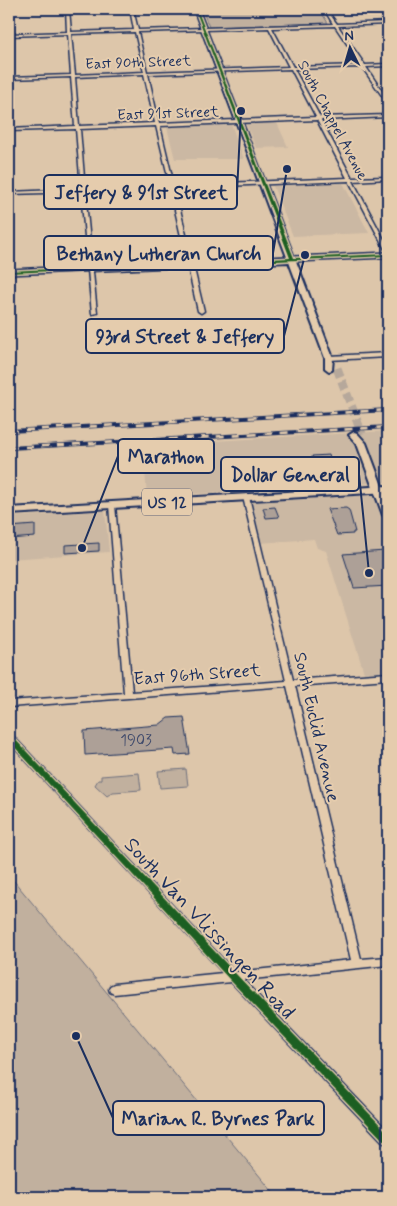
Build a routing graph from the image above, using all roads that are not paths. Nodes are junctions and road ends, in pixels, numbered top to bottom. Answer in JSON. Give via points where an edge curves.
{"nodes":[{"id":1,"x":67,"y":9,"type":"edge"},
{"id":2,"x":131,"y":9,"type":"edge"},
{"id":3,"x":196,"y":9,"type":"edge"},
{"id":4,"x":325,"y":9,"type":"edge"},
{"id":5,"x":388,"y":23,"type":"edge"},
{"id":6,"x":336,"y":25,"type":"junction"},
{"id":7,"x":270,"y":27,"type":"junction"},
{"id":8,"x":204,"y":29,"type":"junction"},
{"id":9,"x":137,"y":31,"type":"junction"},
{"id":10,"x":69,"y":33,"type":"junction"},
{"id":11,"x":9,"y":35,"type":"edge"},
{"id":12,"x":388,"y":65,"type":"edge"},
{"id":13,"x":364,"y":66,"type":"junction"},
{"id":14,"x":292,"y":68,"type":"junction"},
{"id":15,"x":220,"y":71,"type":"junction"},
{"id":16,"x":146,"y":73,"type":"junction"},
{"id":17,"x":73,"y":76,"type":"junction"},
{"id":18,"x":9,"y":78,"type":"edge"},
{"id":19,"x":388,"y":102,"type":"edge"},
{"id":20,"x":388,"y":116,"type":"edge"},
{"id":21,"x":318,"y":118,"type":"junction"},
{"id":22,"x":239,"y":121,"type":"junction"},
{"id":23,"x":158,"y":124,"type":"junction"},
{"id":24,"x":77,"y":127,"type":"junction"},
{"id":25,"x":9,"y":130,"type":"edge"},
{"id":26,"x":388,"y":178,"type":"edge"},
{"id":27,"x":350,"y":179,"type":"junction"},
{"id":28,"x":262,"y":183,"type":"junction"},
{"id":29,"x":173,"y":186,"type":"junction"},
{"id":30,"x":83,"y":190,"type":"junction"},
{"id":31,"x":9,"y":193,"type":"edge"},
{"id":32,"x":388,"y":251,"type":"edge"},
{"id":33,"x":388,"y":255,"type":"edge"},
{"id":34,"x":292,"y":259,"type":"junction"},
{"id":35,"x":191,"y":264,"type":"junction"},
{"id":36,"x":90,"y":269,"type":"junction"},
{"id":37,"x":9,"y":272,"type":"edge"},
{"id":38,"x":201,"y":311,"type":"dead end"},
{"id":39,"x":94,"y":314,"type":"dead end"},
{"id":40,"x":388,"y":355,"type":"edge"},
{"id":41,"x":329,"y":358,"type":"junction"},
{"id":42,"x":333,"y":368,"type":"tunnel mouth"},
{"id":43,"x":359,"y":437,"type":"tunnel mouth"},
{"id":44,"x":383,"y":489,"type":"edge"},
{"id":45,"x":246,"y":497,"type":"junction"},
{"id":46,"x":112,"y":505,"type":"junction"},
{"id":47,"x":9,"y":512,"type":"edge"},
{"id":48,"x":388,"y":515,"type":"edge"},
{"id":49,"x":388,"y":676,"type":"edge"},
{"id":50,"x":290,"y":683,"type":"junction"},
{"id":51,"x":128,"y":695,"type":"junction"},
{"id":52,"x":9,"y":704,"type":"edge"},
{"id":53,"x":9,"y":737,"type":"edge"},
{"id":54,"x":388,"y":962,"type":"edge"},
{"id":55,"x":356,"y":965,"type":"junction"},
{"id":56,"x":233,"y":977,"type":"junction"},
{"id":57,"x":114,"y":989,"type":"dead end"},
{"id":58,"x":388,"y":1140,"type":"edge"}],
"edges":[{"from":1,"to":10,"type":"street"},
{"from":2,"to":9,"type":"street"},
{"from":3,"to":8,"type":"main road"},
{"from":4,"to":6,"type":"street"},
{"from":5,"to":6,"type":"street"},
{"from":6,"to":7,"type":"street"},
{"from":6,"to":13,"type":"street"},
{"from":7,"to":8,"type":"street"},
{"from":7,"to":14,"type":"street","name":"South Chappel Avenue"},
{"from":8,"to":9,"type":"street"},
{"from":8,"to":15,"type":"main road"},
{"from":9,"to":10,"type":"street"},
{"from":9,"to":16,"type":"street"},
{"from":10,"to":11,"type":"street"},
{"from":10,"to":17,"type":"street"},
{"from":12,"to":13,"type":"street","name":"East 90th Street"},
{"from":13,"to":14,"type":"street","name":"East 90th Street"},
{"from":13,"to":19,"type":"street"},
{"from":14,"to":15,"type":"street","name":"East 90th Street"},
{"from":14,"to":21,"type":"street","name":"South Chappel Avenue"},
{"from":15,"to":16,"type":"street","name":"East 90th Street"},
{"from":15,"to":22,"type":"main road"},
{"from":16,"to":17,"type":"street","name":"East 90th Street"},
{"from":16,"to":23,"type":"street"},
{"from":17,"to":18,"type":"street","name":"East 90th Street"},
{"from":17,"to":24,"type":"street"},
{"from":20,"to":21,"type":"street","name":"East 91st Street"},
{"from":21,"to":22,"type":"street","name":"East 91st Street"},
{"from":21,"to":27,"type":"street","name":"South Chappel Avenue"},
{"from":22,"to":23,"type":"street","name":"East 91st Street"},
{"from":22,"to":28,"type":"main road"},
{"from":23,"to":24,"type":"street","name":"East 91st Street"},
{"from":23,"to":29,"type":"street"},
{"from":24,"to":25,"type":"street","name":"East 91st Street"},
{"from":24,"to":30,"type":"street"},
{"from":26,"to":27,"type":"street"},
{"from":27,"to":28,"type":"street"},
{"from":27,"to":32,"type":"street","name":"South Chappel Avenue"},
{"from":28,"to":29,"type":"street"},
{"from":28,"to":34,"type":"main road"},
{"from":29,"to":30,"type":"street"},
{"from":29,"to":35,"type":"street"},
{"from":30,"to":31,"type":"street"},
{"from":30,"to":36,"type":"street"},
{"from":33,"to":34,"type":"main road"},
{"from":34,"to":35,"type":"main road"},
{"from":34,"to":41,"type":"main road"},
{"from":35,"to":36,"type":"main road"},
{"from":35,"to":38,"type":"street"},
{"from":36,"to":37,"type":"main road"},
{"from":36,"to":39,"type":"street"},
{"from":40,"to":41,"type":"street"},
{"from":41,"to":42,"type":"main road"},
{"from":43,"to":44,"type":"main road"},
{"from":44,"to":45,"type":"main road","number":"US 12"},
{"from":44,"to":48,"type":"main road"},
{"from":45,"to":46,"type":"main road","number":"US 12"},
{"from":45,"to":50,"type":"street","name":"South Euclid Avenue"},
{"from":46,"to":47,"type":"main road","number":"US 12"},
{"from":46,"to":51,"type":"street"},
{"from":49,"to":50,"type":"street","name":"East 96th Street"},
{"from":50,"to":51,"type":"street","name":"East 96th Street"},
{"from":50,"to":55,"type":"street","name":"South Euclid Avenue"},
{"from":51,"to":52,"type":"street","name":"East 96th Street"},
{"from":53,"to":56,"type":"street","name":"South Van Vlissingen Road"},
{"from":54,"to":55,"type":"street"},
{"from":55,"to":56,"type":"street"},
{"from":56,"to":57,"type":"street"},
{"from":56,"to":58,"type":"street","name":"South Van Vlissingen Road"}]}
